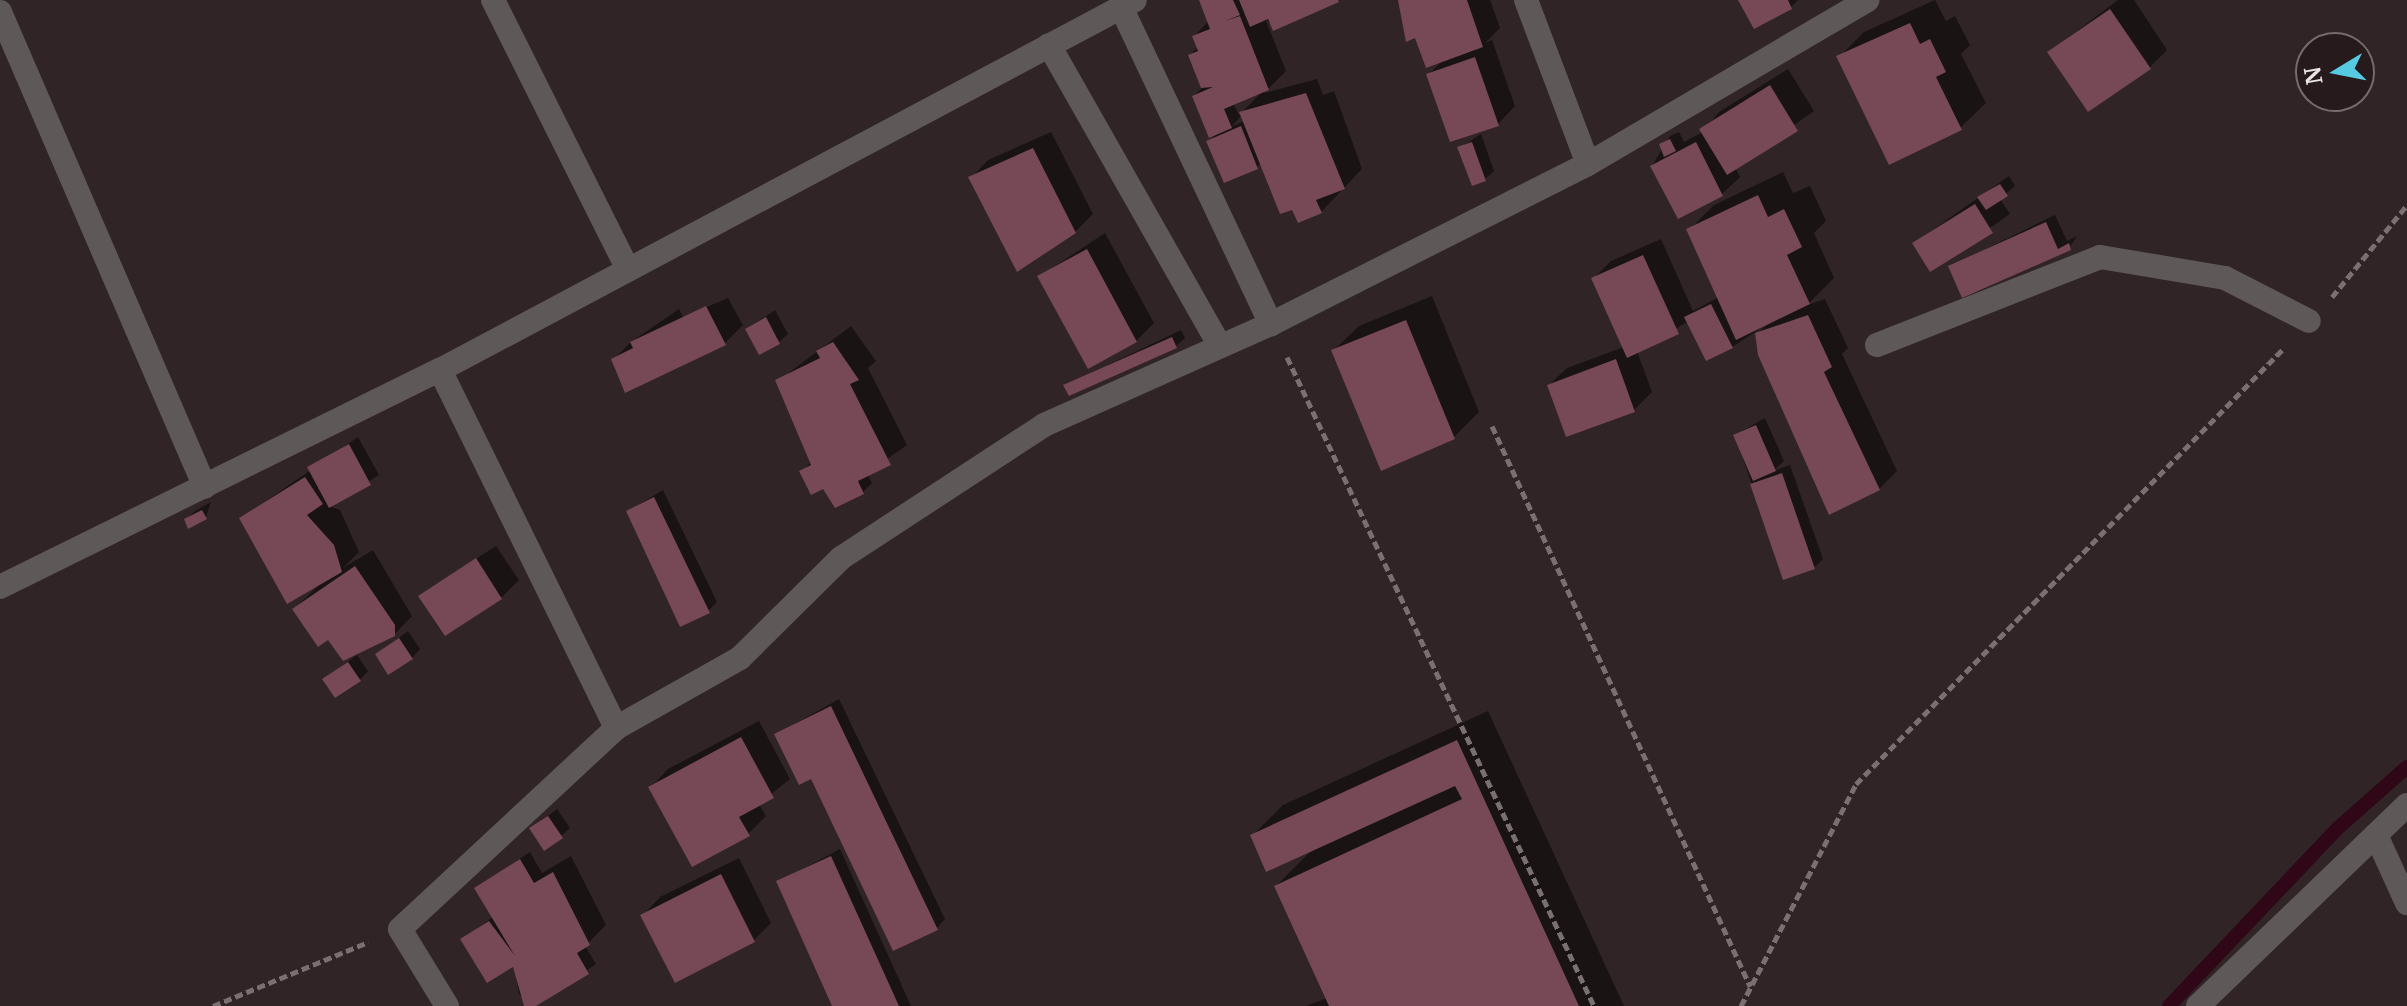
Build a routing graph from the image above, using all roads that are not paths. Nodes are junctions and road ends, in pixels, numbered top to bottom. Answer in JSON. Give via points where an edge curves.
{"nodes":[{"id":1,"x":493,"y":0,"type":"edge"},
{"id":2,"x":1526,"y":0,"type":"edge"},
{"id":3,"x":1868,"y":0,"type":"edge"},
{"id":4,"x":1128,"y":4,"type":"edge"},
{"id":5,"x":0,"y":12,"type":"edge"},
{"id":6,"x":1049,"y":45,"type":"junction"},
{"id":7,"x":1588,"y":164,"type":"junction"},
{"id":8,"x":627,"y":268,"type":"junction"},
{"id":9,"x":2309,"y":321,"type":"road end"},
{"id":10,"x":1271,"y":324,"type":"junction"},
{"id":11,"x":1877,"y":345,"type":"dead end"},
{"id":12,"x":1220,"y":346,"type":"junction"},
{"id":13,"x":440,"y":370,"type":"junction"},
{"id":14,"x":205,"y":487,"type":"junction"},
{"id":15,"x":0,"y":587,"type":"edge"},
{"id":16,"x":616,"y":728,"type":"junction"},
{"id":17,"x":2407,"y":805,"type":"edge"},
{"id":18,"x":2376,"y":835,"type":"junction"},
{"id":19,"x":2407,"y":903,"type":"edge"},
{"id":20,"x":447,"y":1006,"type":"edge"},
{"id":21,"x":2198,"y":1006,"type":"edge"}],
"edges":[{"from":1,"to":8,"type":"street"},
{"from":2,"to":7,"type":"street"},
{"from":3,"to":7,"type":"street"},
{"from":4,"to":6,"type":"street"},
{"from":4,"to":10,"type":"street"},
{"from":5,"to":14,"type":"street"},
{"from":6,"to":8,"type":"street"},
{"from":6,"to":12,"type":"street"},
{"from":7,"to":10,"type":"street"},
{"from":8,"to":13,"type":"street"},
{"from":9,"to":11,"type":"street","via":[[2225,278],[2100,257]]},
{"from":10,"to":12,"type":"street"},
{"from":12,"to":16,"type":"street","via":[[1044,425],[841,558],[740,658]]},
{"from":13,"to":14,"type":"street"},
{"from":13,"to":16,"type":"street"},
{"from":14,"to":15,"type":"street"},
{"from":16,"to":20,"type":"street","via":[[400,929]]},
{"from":17,"to":18,"type":"street"},
{"from":18,"to":19,"type":"street"},
{"from":18,"to":21,"type":"street"}]}
